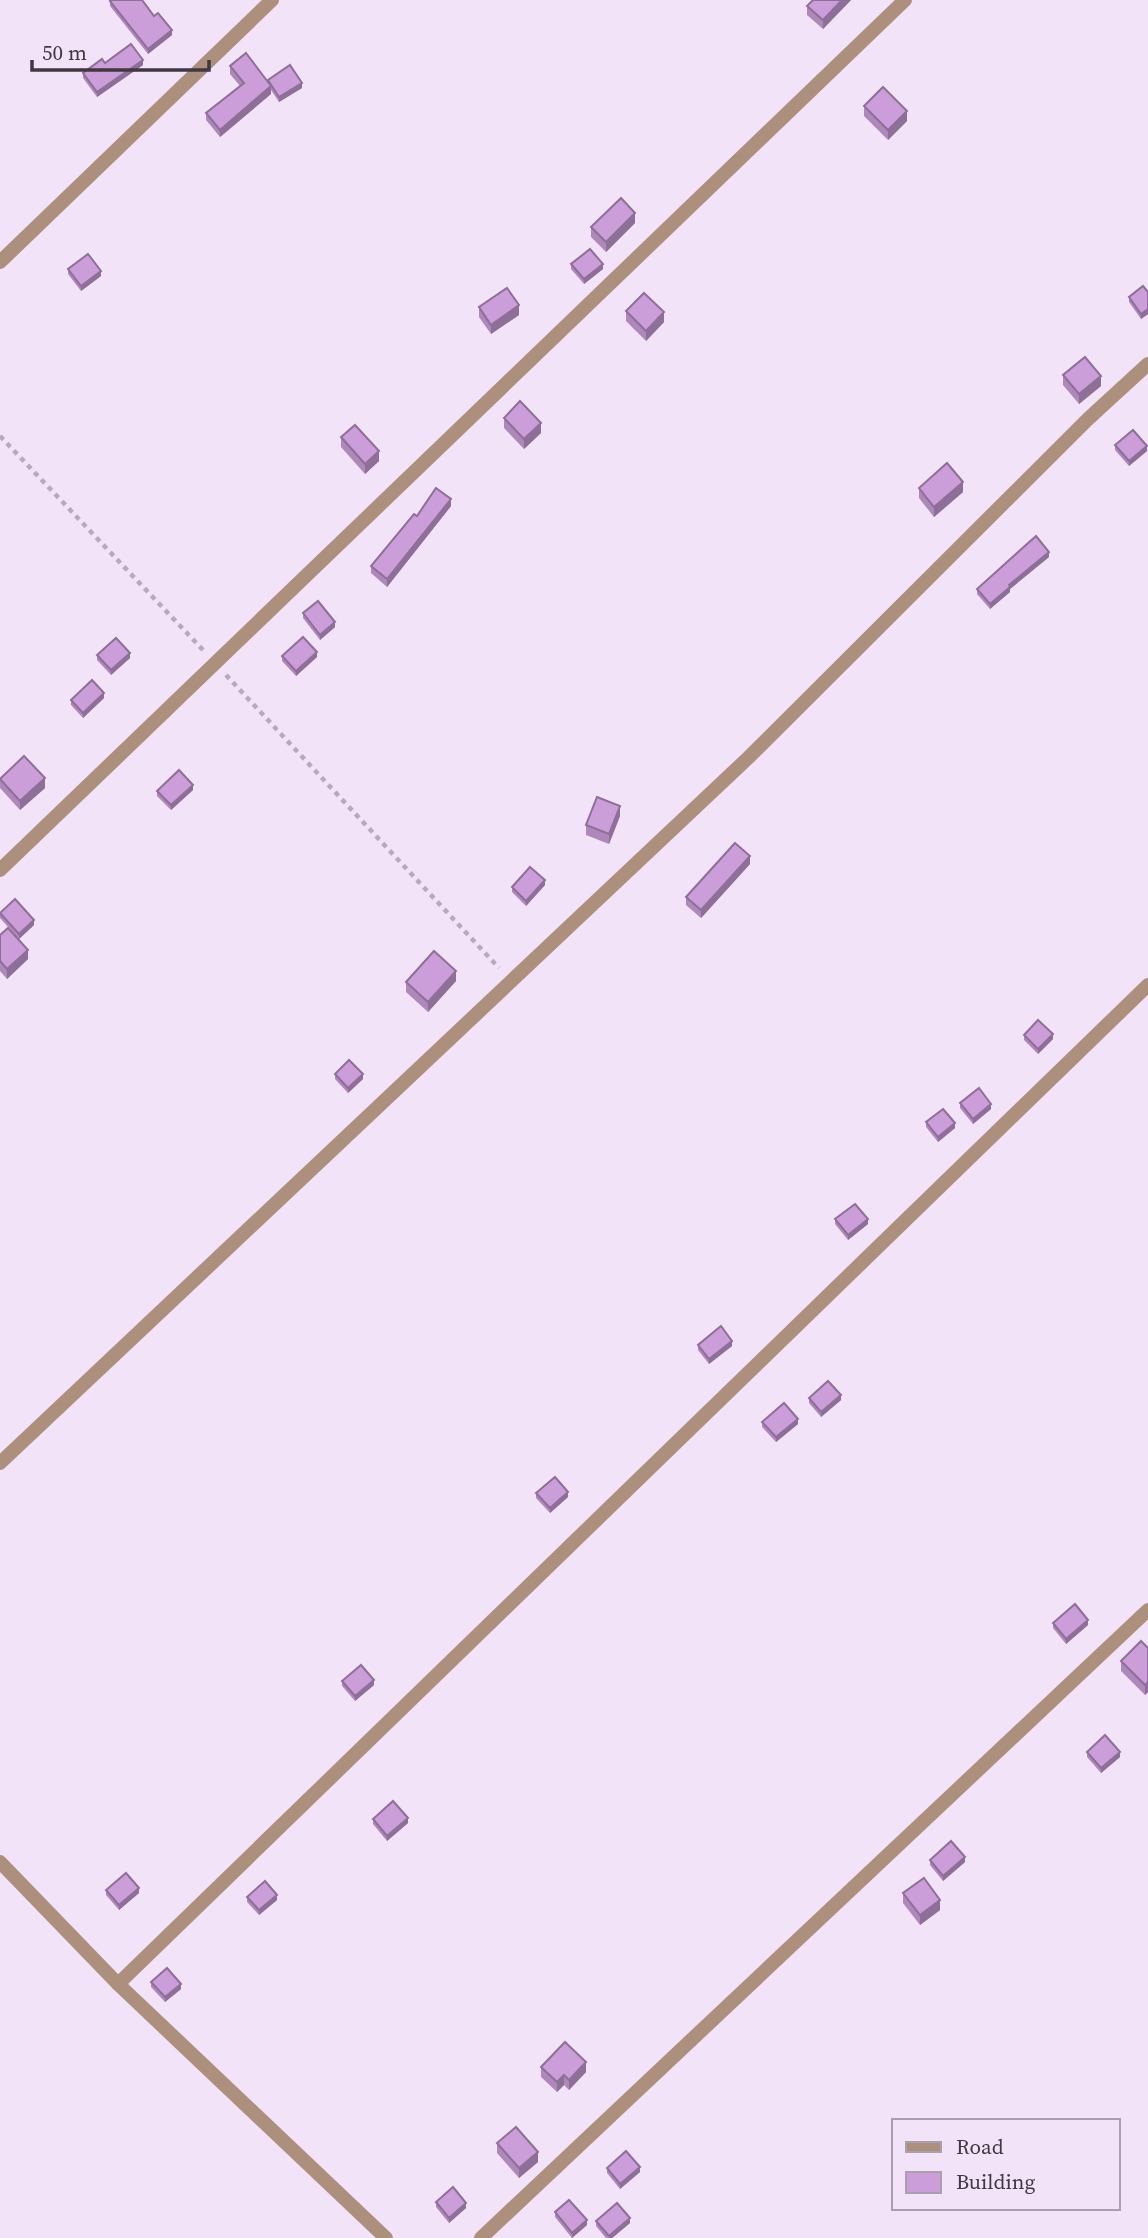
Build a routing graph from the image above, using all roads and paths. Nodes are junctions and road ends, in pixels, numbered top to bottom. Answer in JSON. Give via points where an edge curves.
{"nodes":[{"id":1,"x":272,"y":0,"type":"edge"},
{"id":2,"x":905,"y":0,"type":"edge"},
{"id":3,"x":0,"y":262,"type":"edge"},
{"id":4,"x":1148,"y":364,"type":"edge"},
{"id":5,"x":0,"y":436,"type":"edge"},
{"id":6,"x":215,"y":663,"type":"junction"},
{"id":7,"x":0,"y":870,"type":"edge"},
{"id":8,"x":512,"y":981,"type":"junction"},
{"id":9,"x":1148,"y":985,"type":"edge"},
{"id":10,"x":0,"y":1463,"type":"edge"},
{"id":11,"x":1148,"y":1610,"type":"edge"},
{"id":12,"x":0,"y":1862,"type":"edge"},
{"id":13,"x":118,"y":1984,"type":"junction"},
{"id":14,"x":386,"y":2238,"type":"edge"},
{"id":15,"x":481,"y":2238,"type":"edge"}],
"edges":[{"from":1,"to":3,"type":"street"},
{"from":2,"to":6,"type":"street"},
{"from":4,"to":8,"type":"street","via":[[1087,419],[748,758]]},
{"from":5,"to":6,"type":"path"},
{"from":6,"to":7,"type":"street"},
{"from":6,"to":8,"type":"path"},
{"from":8,"to":10,"type":"street"},
{"from":9,"to":13,"type":"street"},
{"from":11,"to":15,"type":"street"},
{"from":12,"to":13,"type":"street"},
{"from":13,"to":14,"type":"street"}]}
